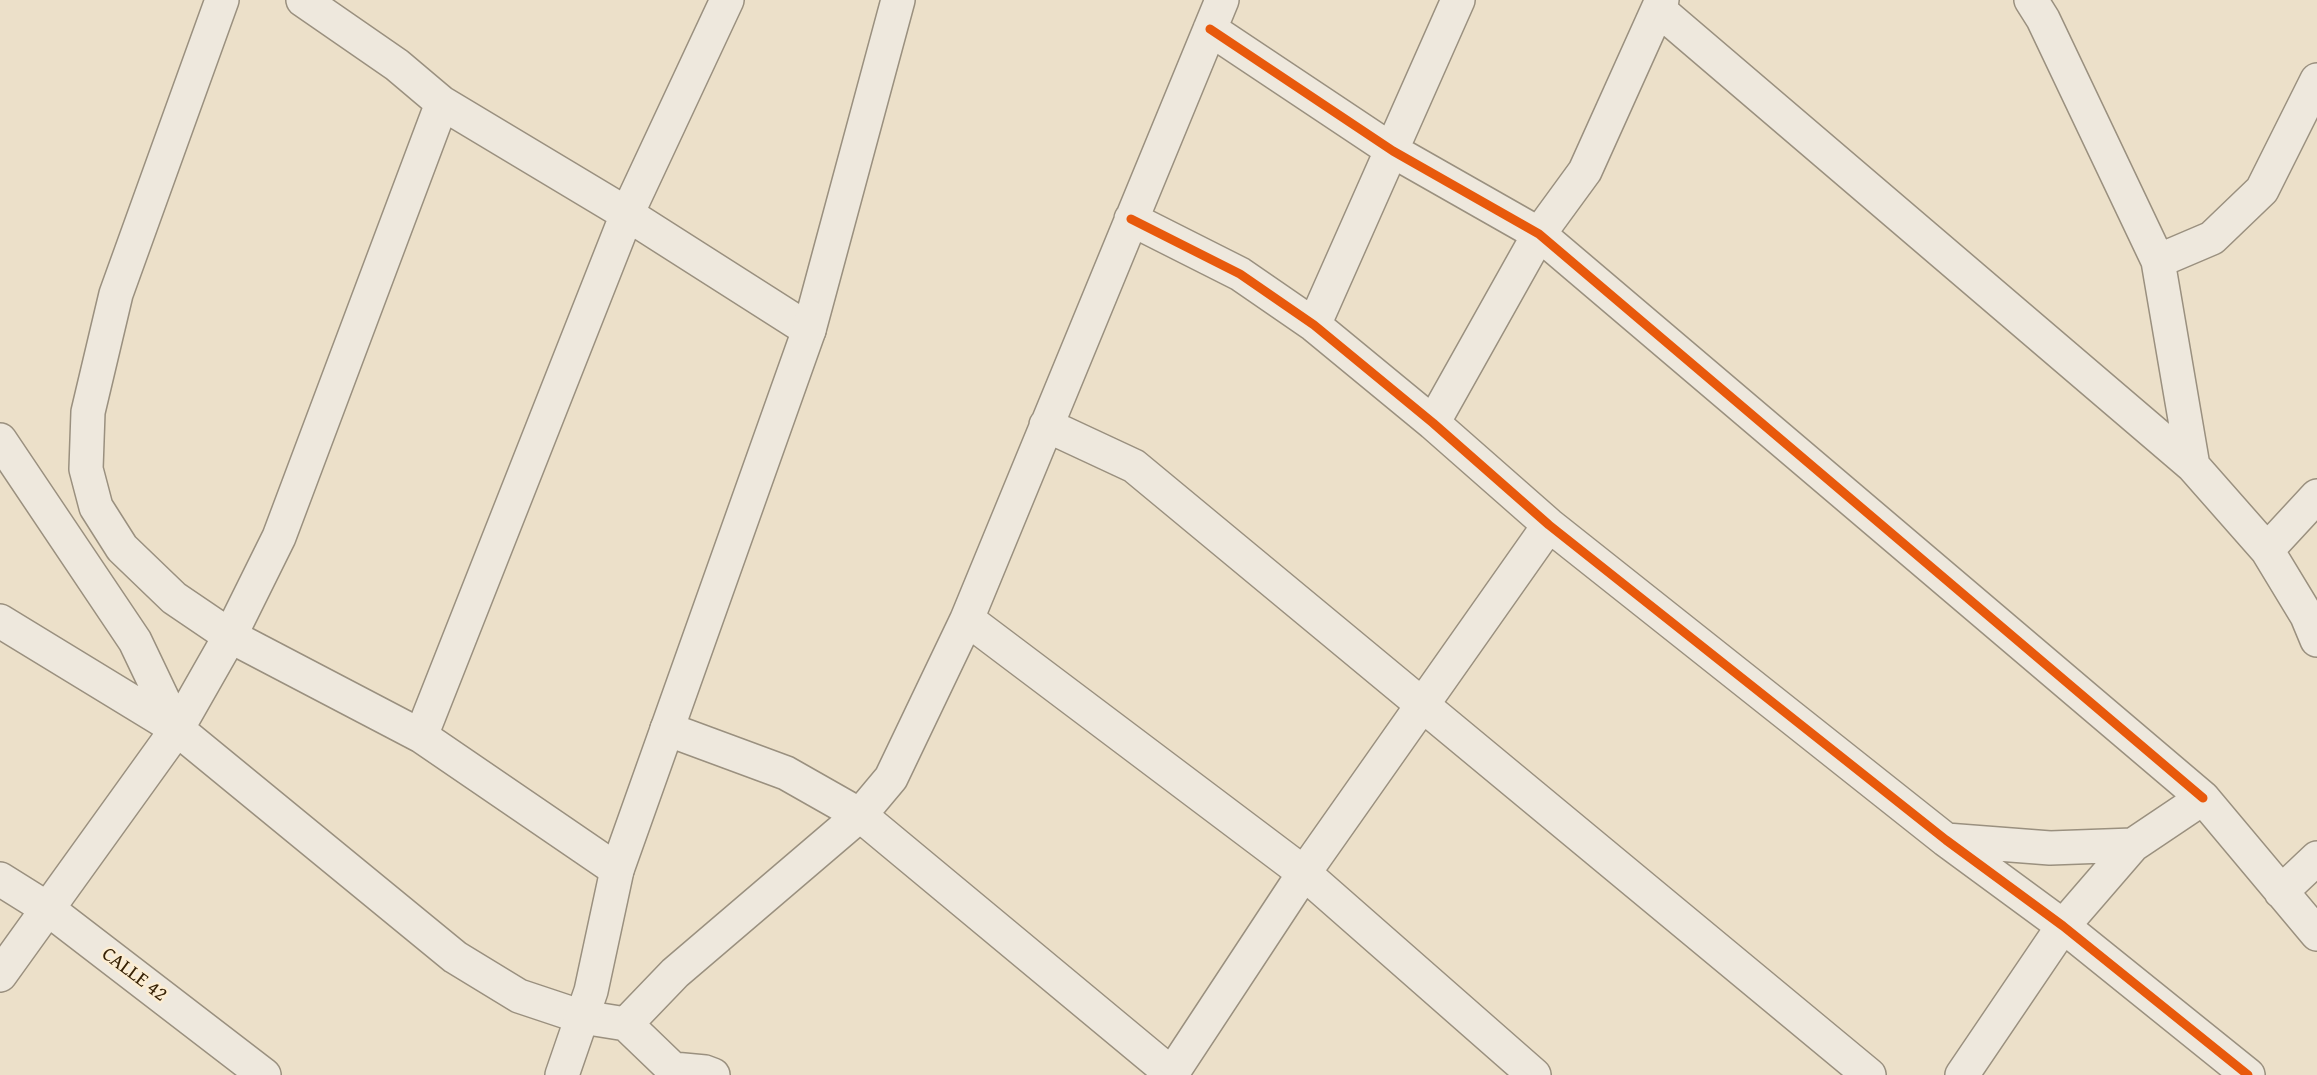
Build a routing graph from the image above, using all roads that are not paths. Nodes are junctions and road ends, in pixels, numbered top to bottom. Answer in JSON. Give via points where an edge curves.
{"nodes":[{"id":1,"x":222,"y":0,"type":"edge"},
{"id":2,"x":303,"y":0,"type":"edge"},
{"id":3,"x":727,"y":0,"type":"edge"},
{"id":4,"x":898,"y":0,"type":"edge"},
{"id":5,"x":1458,"y":0,"type":"edge"},
{"id":6,"x":2015,"y":0,"type":"edge"},
{"id":7,"x":1660,"y":5,"type":"edge"},
{"id":8,"x":2042,"y":6,"type":"edge"},
{"id":9,"x":1216,"y":15,"type":"edge"},
{"id":10,"x":2317,"y":80,"type":"edge"},
{"id":11,"x":442,"y":102,"type":"junction"},
{"id":12,"x":1393,"y":151,"type":"junction"},
{"id":13,"x":627,"y":214,"type":"junction"},
{"id":14,"x":1131,"y":219,"type":"junction"},
{"id":15,"x":1539,"y":234,"type":"junction"},
{"id":16,"x":2158,"y":261,"type":"junction"},
{"id":17,"x":1314,"y":325,"type":"junction"},
{"id":18,"x":808,"y":330,"type":"junction"},
{"id":19,"x":1433,"y":423,"type":"junction"},
{"id":20,"x":1046,"y":425,"type":"junction"},
{"id":21,"x":0,"y":440,"type":"edge"},
{"id":22,"x":2193,"y":466,"type":"junction"},
{"id":23,"x":2317,"y":496,"type":"edge"},
{"id":24,"x":1549,"y":525,"type":"junction"},
{"id":25,"x":2267,"y":550,"type":"junction"},
{"id":26,"x":967,"y":619,"type":"junction"},
{"id":27,"x":0,"y":621,"type":"edge"},
{"id":28,"x":230,"y":636,"type":"junction"},
{"id":29,"x":2317,"y":640,"type":"edge"},
{"id":30,"x":1423,"y":704,"type":"junction"},
{"id":31,"x":177,"y":729,"type":"junction"},
{"id":32,"x":667,"y":729,"type":"junction"},
{"id":33,"x":420,"y":736,"type":"junction"},
{"id":34,"x":2204,"y":798,"type":"junction"},
{"id":35,"x":860,"y":815,"type":"junction"},
{"id":36,"x":1946,"y":840,"type":"junction"},
{"id":37,"x":2133,"y":845,"type":"junction"},
{"id":38,"x":2317,"y":858,"type":"edge"},
{"id":39,"x":617,"y":870,"type":"junction"},
{"id":40,"x":1304,"y":873,"type":"junction"},
{"id":41,"x":0,"y":879,"type":"edge"},
{"id":42,"x":2281,"y":892,"type":"junction"},
{"id":43,"x":48,"y":909,"type":"junction"},
{"id":44,"x":2063,"y":926,"type":"junction"},
{"id":45,"x":2317,"y":934,"type":"edge"},
{"id":46,"x":0,"y":975,"type":"edge"},
{"id":47,"x":582,"y":1017,"type":"junction"},
{"id":48,"x":626,"y":1024,"type":"junction"},
{"id":49,"x":676,"y":1072,"type":"edge"},
{"id":50,"x":264,"y":1075,"type":"edge"},
{"id":51,"x":562,"y":1075,"type":"edge"},
{"id":52,"x":713,"y":1075,"type":"edge"},
{"id":53,"x":1172,"y":1075,"type":"edge"},
{"id":54,"x":1534,"y":1075,"type":"edge"},
{"id":55,"x":1869,"y":1075,"type":"edge"},
{"id":56,"x":1962,"y":1075,"type":"edge"},
{"id":57,"x":2248,"y":1075,"type":"edge"}],
"edges":[{"from":1,"to":28,"type":"street","via":[[116,294],[88,412],[86,469],[96,507],[122,548],[174,598]]},
{"from":2,"to":11,"type":"street","via":[[397,65]]},
{"from":3,"to":13,"type":"street"},
{"from":4,"to":18,"type":"street"},
{"from":5,"to":12,"type":"street"},
{"from":6,"to":8,"type":"street"},
{"from":7,"to":15,"type":"street","via":[[1585,171]]},
{"from":7,"to":22,"type":"street"},
{"from":8,"to":16,"type":"street"},
{"from":9,"to":12,"type":"street"},
{"from":9,"to":14,"type":"street"},
{"from":10,"to":16,"type":"street","via":[[2262,190],[2212,238]]},
{"from":11,"to":13,"type":"street"},
{"from":11,"to":28,"type":"street","via":[[279,537]]},
{"from":12,"to":15,"type":"street"},
{"from":12,"to":17,"type":"street"},
{"from":13,"to":18,"type":"street"},
{"from":13,"to":33,"type":"street"},
{"from":14,"to":17,"type":"street","via":[[1240,274]]},
{"from":14,"to":20,"type":"street"},
{"from":15,"to":19,"type":"street"},
{"from":15,"to":34,"type":"street"},
{"from":16,"to":22,"type":"street"},
{"from":17,"to":19,"type":"street"},
{"from":18,"to":32,"type":"street"},
{"from":19,"to":24,"type":"street"},
{"from":20,"to":26,"type":"street"},
{"from":20,"to":30,"type":"street","via":[[1134,466]]},
{"from":21,"to":31,"type":"street","via":[[135,641]]},
{"from":22,"to":25,"type":"street"},
{"from":23,"to":25,"type":"street"},
{"from":24,"to":30,"type":"street"},
{"from":24,"to":36,"type":"street"},
{"from":25,"to":29,"type":"street"},
{"from":26,"to":35,"type":"street","via":[[891,778]]},
{"from":26,"to":40,"type":"street"},
{"from":27,"to":31,"type":"street"},
{"from":28,"to":31,"type":"street"},
{"from":28,"to":33,"type":"street"},
{"from":30,"to":40,"type":"street"},
{"from":30,"to":55,"type":"street"},
{"from":31,"to":43,"type":"street"},
{"from":31,"to":47,"type":"street","via":[[455,957],[519,996]]},
{"from":32,"to":35,"type":"street","via":[[786,773]]},
{"from":32,"to":39,"type":"street"},
{"from":33,"to":39,"type":"street"},
{"from":34,"to":37,"type":"street"},
{"from":34,"to":42,"type":"street"},
{"from":35,"to":48,"type":"street","via":[[675,973]]},
{"from":35,"to":53,"type":"street"},
{"from":36,"to":37,"type":"street","via":[[2050,848]]},
{"from":36,"to":44,"type":"street"},
{"from":37,"to":44,"type":"street"},
{"from":38,"to":42,"type":"street"},
{"from":39,"to":47,"type":"street"},
{"from":40,"to":53,"type":"street"},
{"from":40,"to":54,"type":"street"},
{"from":41,"to":43,"type":"street","name":"CALLE 42"},
{"from":42,"to":45,"type":"street"},
{"from":43,"to":46,"type":"street"},
{"from":43,"to":50,"type":"street","name":"CALLE 42"},
{"from":44,"to":56,"type":"street"},
{"from":44,"to":57,"type":"street"},
{"from":47,"to":48,"type":"street"},
{"from":47,"to":51,"type":"street"},
{"from":48,"to":49,"type":"street"},
{"from":49,"to":52,"type":"street"}]}
